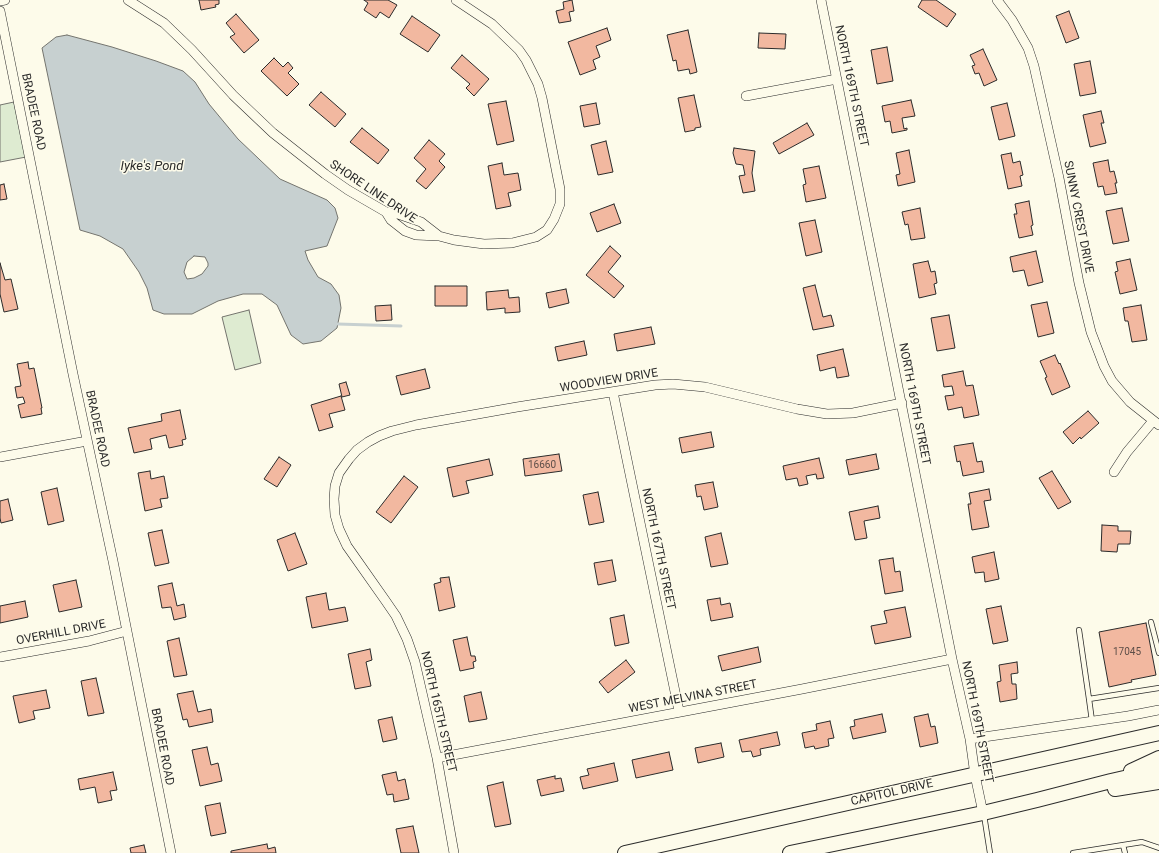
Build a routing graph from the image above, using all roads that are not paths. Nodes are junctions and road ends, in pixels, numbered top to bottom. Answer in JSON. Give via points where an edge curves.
{"nodes":[{"id":1,"x":5,"y":0,"type":"edge"},
{"id":2,"x":128,"y":0,"type":"edge"},
{"id":3,"x":456,"y":0,"type":"edge"},
{"id":4,"x":821,"y":0,"type":"edge"},
{"id":5,"x":997,"y":0,"type":"edge"},
{"id":6,"x":0,"y":1,"type":"edge"},
{"id":7,"x":0,"y":11,"type":"edge"},
{"id":8,"x":837,"y":79,"type":"junction"},
{"id":9,"x":746,"y":96,"type":"dead end"},
{"id":10,"x":386,"y":212,"type":"junction"},
{"id":11,"x":439,"y":236,"type":"junction"},
{"id":12,"x":613,"y":392,"type":"junction"},
{"id":13,"x":902,"y":403,"type":"junction"},
{"id":14,"x":1156,"y":423,"type":"edge"},
{"id":15,"x":87,"y":441,"type":"junction"},
{"id":16,"x":0,"y":457,"type":"edge"},
{"id":17,"x":1114,"y":472,"type":"dead end"},
{"id":18,"x":338,"y":478,"type":"joint"},
{"id":19,"x":1151,"y":622,"type":"dead end"},
{"id":20,"x":1079,"y":630,"type":"dead end"},
{"id":21,"x":127,"y":631,"type":"junction"},
{"id":22,"x":1159,"y":653,"type":"edge"},
{"id":23,"x":0,"y":657,"type":"edge"},
{"id":24,"x":952,"y":658,"type":"junction"},
{"id":25,"x":1159,"y":688,"type":"edge"},
{"id":26,"x":1090,"y":699,"type":"junction"},
{"id":27,"x":1159,"y":710,"type":"edge"},
{"id":28,"x":679,"y":711,"type":"junction"},
{"id":29,"x":1092,"y":721,"type":"junction"},
{"id":30,"x":1159,"y":733,"type":"edge"},
{"id":31,"x":970,"y":740,"type":"junction"},
{"id":32,"x":437,"y":758,"type":"junction"},
{"id":33,"x":1159,"y":758,"type":"edge"},
{"id":34,"x":1159,"y":770,"type":"edge"},
{"id":35,"x":975,"y":775,"type":"junction"},
{"id":36,"x":1111,"y":781,"type":"junction"},
{"id":37,"x":1159,"y":782,"type":"edge"},
{"id":38,"x":1037,"y":800,"type":"junction"},
{"id":39,"x":983,"y":812,"type":"junction"},
{"id":40,"x":1123,"y":845,"type":"junction"},
{"id":41,"x":1159,"y":848,"type":"edge"},
{"id":42,"x":1095,"y":851,"type":"edge"},
{"id":43,"x":171,"y":853,"type":"edge"},
{"id":44,"x":454,"y":853,"type":"edge"},
{"id":45,"x":625,"y":853,"type":"edge"},
{"id":46,"x":790,"y":853,"type":"edge"},
{"id":47,"x":990,"y":853,"type":"edge"},
{"id":48,"x":1073,"y":853,"type":"edge"},
{"id":49,"x":1125,"y":853,"type":"edge"}],
"edges":[{"from":1,"to":6,"type":"street"},
{"from":2,"to":10,"type":"street","name":"SHORE LINE DRIVE","via":[[164,23],[273,133],[325,174]]},
{"from":3,"to":11,"type":"street","name":"SHORE LINE DRIVE","via":[[502,33],[526,60],[542,98],[560,189],[560,204],[547,230],[536,237],[484,244]]},
{"from":4,"to":8,"type":"street","name":"NORTH 169TH STREET"},
{"from":5,"to":14,"type":"street","name":"SUNNY CREST DRIVE","via":[[1028,48],[1034,66],[1059,178],[1078,284],[1091,332],[1112,381],[1130,402]]},
{"from":7,"to":15,"type":"street","name":"BRADEE ROAD"},
{"from":8,"to":9,"type":"street"},
{"from":8,"to":13,"type":"street","name":"NORTH 169TH STREET"},
{"from":10,"to":11,"type":"street","via":[[422,222]]},
{"from":10,"to":11,"type":"street","name":"SHORE LINE DRIVE","via":[[391,220],[406,231],[416,235]]},
{"from":12,"to":13,"type":"street","name":"WOODVIEW DRIVE","via":[[655,385],[688,385],[827,414],[853,413]]},
{"from":12,"to":18,"type":"street","name":"WOODVIEW DRIVE","via":[[435,421],[392,431],[357,450]]},
{"from":12,"to":28,"type":"street","name":"NORTH 167TH STREET"},
{"from":13,"to":24,"type":"street","name":"NORTH 169TH STREET"},
{"from":14,"to":17,"type":"street","via":[[1127,452]]},
{"from":15,"to":16,"type":"street"},
{"from":15,"to":21,"type":"street","name":"BRADEE ROAD"},
{"from":18,"to":32,"type":"street","name":"NORTH 165TH STREET","via":[[334,499],[339,529],[347,546],[386,600],[407,639],[421,684]]},
{"from":19,"to":22,"type":"lane"},
{"from":20,"to":26,"type":"lane"},
{"from":21,"to":23,"type":"street","name":"OVERHILL DRIVE","via":[[89,641]]},
{"from":21,"to":43,"type":"street","name":"BRADEE ROAD"},
{"from":24,"to":28,"type":"street","name":"WEST MELVINA STREET"},
{"from":24,"to":31,"type":"street","name":"NORTH 169TH STREET"},
{"from":25,"to":26,"type":"lane"},
{"from":26,"to":29,"type":"lane"},
{"from":27,"to":29,"type":"street"},
{"from":28,"to":32,"type":"street","name":"WEST MELVINA STREET"},
{"from":29,"to":31,"type":"street"},
{"from":30,"to":35,"type":"main road","name":"CAPITOL DRIVE"},
{"from":31,"to":35,"type":"street","name":"NORTH 169TH STREET"},
{"from":32,"to":44,"type":"street","name":"NORTH 165TH STREET"},
{"from":33,"to":36,"type":"main road"},
{"from":34,"to":36,"type":"main road"},
{"from":35,"to":39,"type":"street","name":"NORTH 169TH STREET"},
{"from":35,"to":45,"type":"main road","name":"CAPITOL DRIVE"},
{"from":36,"to":38,"type":"main road"},
{"from":37,"to":38,"type":"main road"},
{"from":38,"to":39,"type":"main road"},
{"from":39,"to":46,"type":"main road"},
{"from":39,"to":47,"type":"lane"},
{"from":40,"to":41,"type":"lane","via":[[1142,842]]},
{"from":40,"to":42,"type":"lane"},
{"from":40,"to":49,"type":"lane"},
{"from":42,"to":48,"type":"lane"}]}
